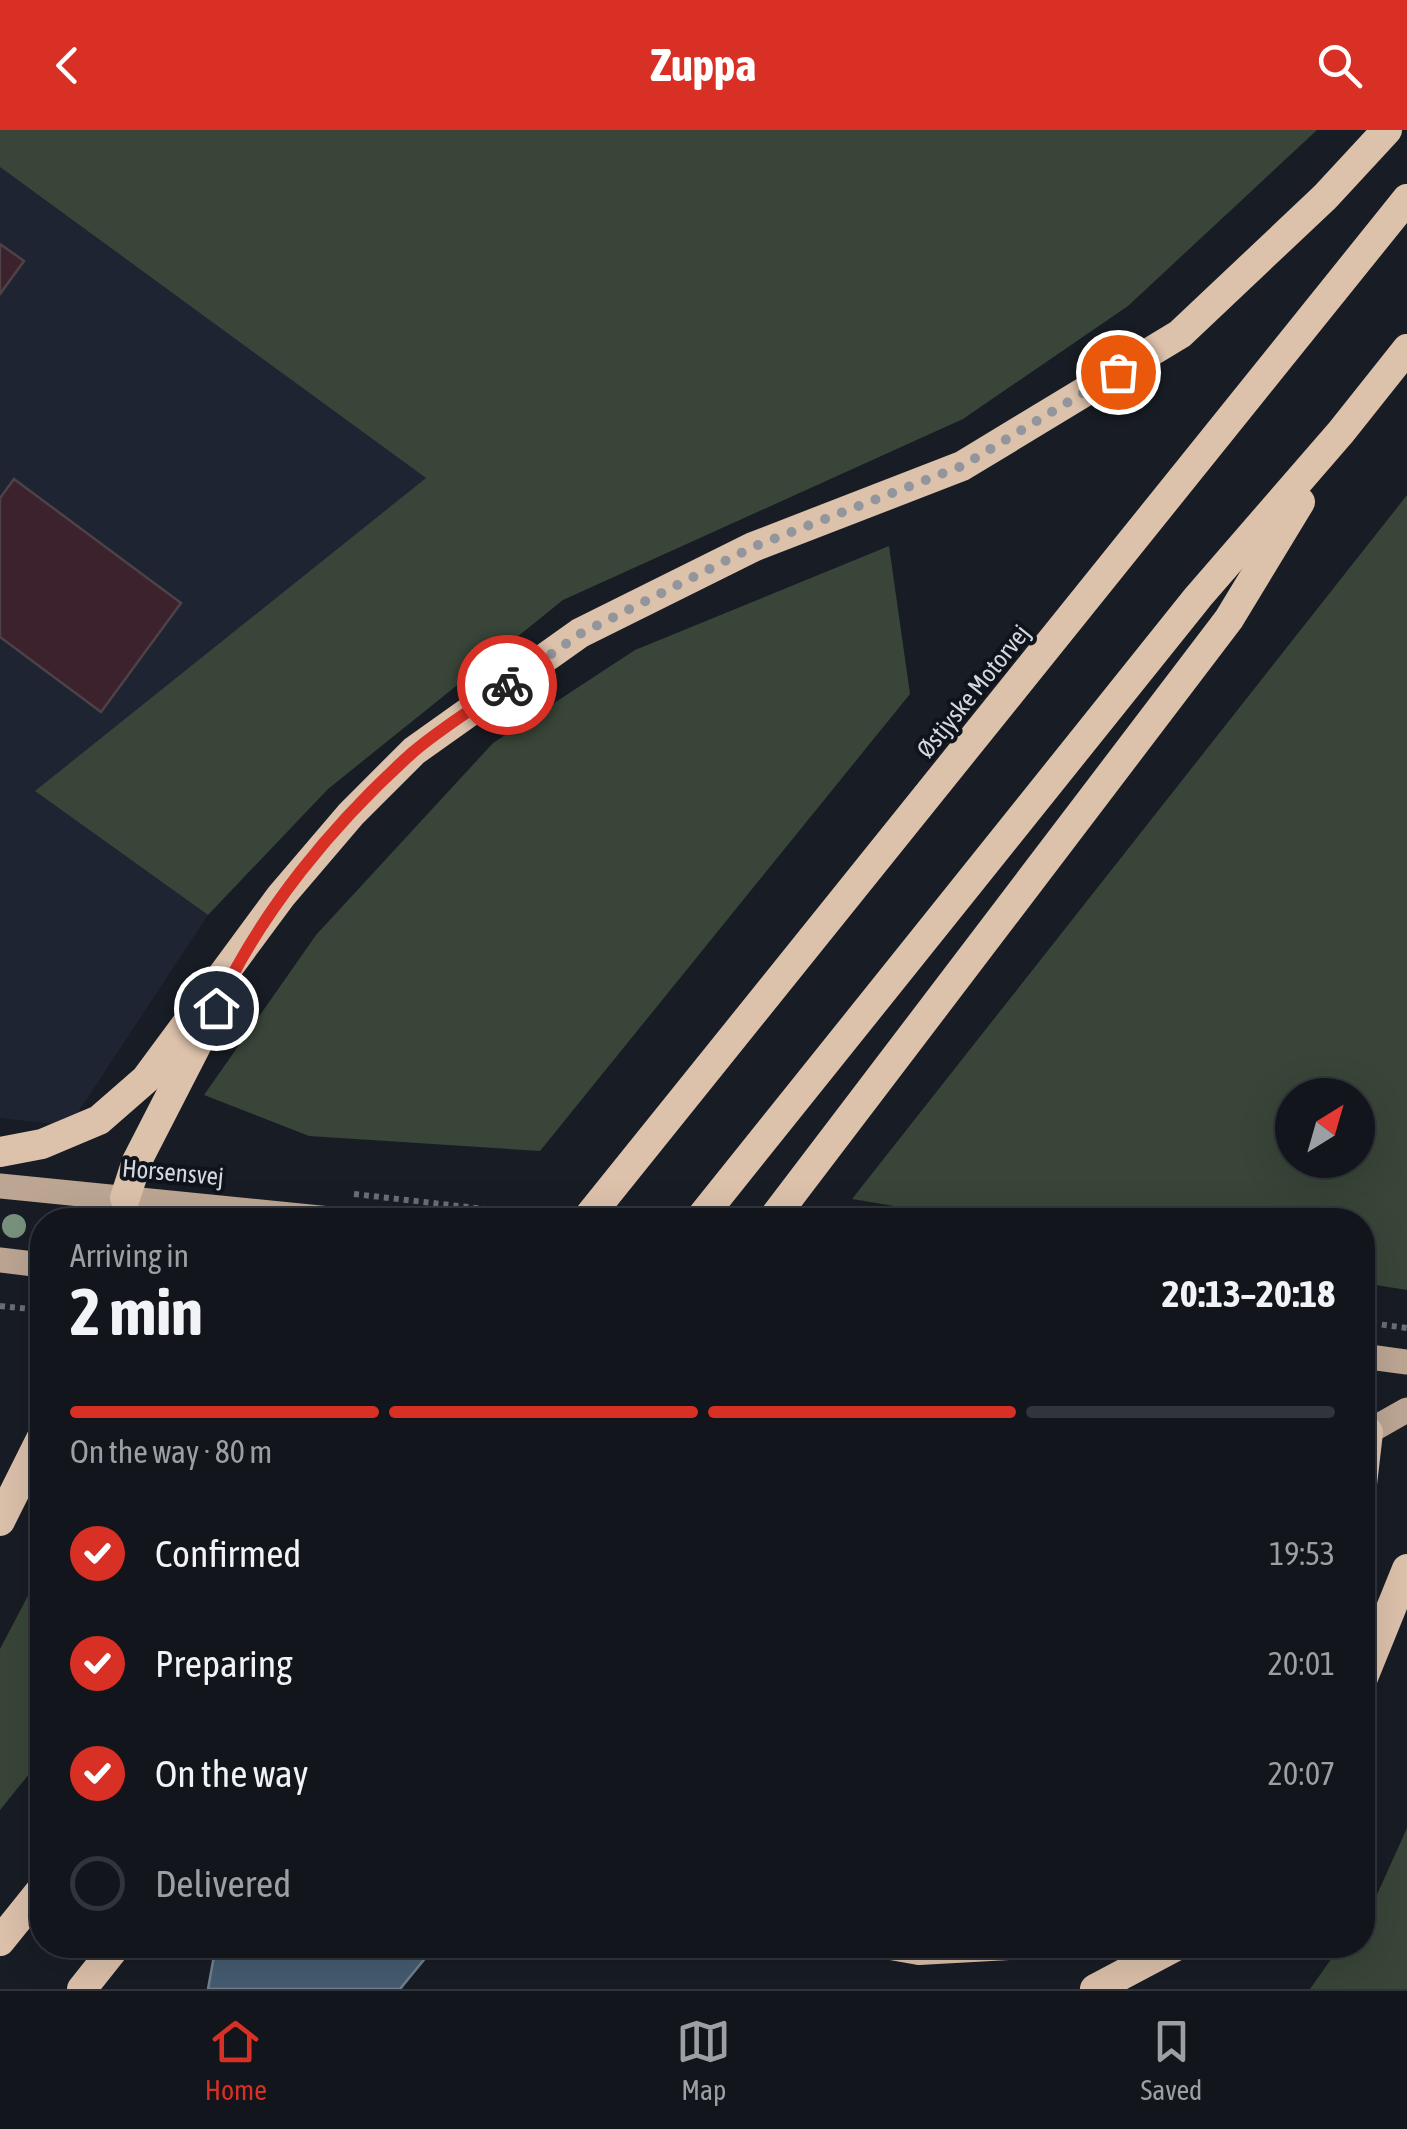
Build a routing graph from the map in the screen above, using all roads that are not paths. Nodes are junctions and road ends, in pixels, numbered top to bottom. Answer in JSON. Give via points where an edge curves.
{"nodes":[{"id":1,"x":1387,"y":130,"type":"edge"},
{"id":2,"x":1407,"y":199,"type":"edge"},
{"id":3,"x":1407,"y":349,"type":"edge"},
{"id":4,"x":1342,"y":432,"type":"junction"},
{"id":5,"x":240,"y":956,"type":"junction"},
{"id":6,"x":0,"y":1152,"type":"edge"},
{"id":7,"x":0,"y":1186,"type":"edge"},
{"id":8,"x":117,"y":1208,"type":"edge"},
{"id":9,"x":122,"y":1208,"type":"edge"},
{"id":10,"x":582,"y":1208,"type":"edge"},
{"id":11,"x":709,"y":1208,"type":"edge"},
{"id":12,"x":781,"y":1208,"type":"edge"},
{"id":13,"x":0,"y":1260,"type":"edge"},
{"id":14,"x":30,"y":1264,"type":"edge"},
{"id":15,"x":1375,"y":1359,"type":"edge"},
{"id":16,"x":1403,"y":1365,"type":"edge"},
{"id":17,"x":1407,"y":1410,"type":"edge"},
{"id":18,"x":1375,"y":1427,"type":"edge"},
{"id":19,"x":1375,"y":1432,"type":"edge"},
{"id":20,"x":1407,"y":1434,"type":"edge"},
{"id":21,"x":30,"y":1461,"type":"edge"},
{"id":22,"x":0,"y":1520,"type":"edge"},
{"id":23,"x":1407,"y":1569,"type":"edge"},
{"id":24,"x":1375,"y":1648,"type":"edge"},
{"id":25,"x":30,"y":1904,"type":"edge"},
{"id":26,"x":0,"y":1941,"type":"edge"},
{"id":27,"x":107,"y":1958,"type":"edge"},
{"id":28,"x":1153,"y":1958,"type":"edge"},
{"id":29,"x":82,"y":1989,"type":"edge"},
{"id":30,"x":1095,"y":1989,"type":"edge"}],
"edges":[{"from":1,"to":5,"type":"highway","via":[[1180,334],[962,466],[753,547],[580,634],[414,751],[281,896]]},
{"from":2,"to":10,"type":"highway","name":"Østjyske Motorvej"},
{"from":3,"to":4,"type":"highway"},
{"from":4,"to":11,"type":"highway","via":[[1198,597]]},
{"from":4,"to":12,"type":"highway","via":[[1229,619]]},
{"from":5,"to":6,"type":"highway","via":[[146,1080],[99,1120],[42,1144]]},
{"from":5,"to":9,"type":"highway","via":[[144,1148]]},
{"from":7,"to":8,"type":"main road","name":"Horsensvej"},
{"from":13,"to":14,"type":"main road"},
{"from":15,"to":16,"type":"main road"},
{"from":17,"to":18,"type":"main road"},
{"from":19,"to":20,"type":"main road"},
{"from":21,"to":22,"type":"highway"},
{"from":23,"to":24,"type":"highway"},
{"from":25,"to":26,"type":"highway"},
{"from":27,"to":29,"type":"highway"},
{"from":28,"to":30,"type":"highway"}]}
